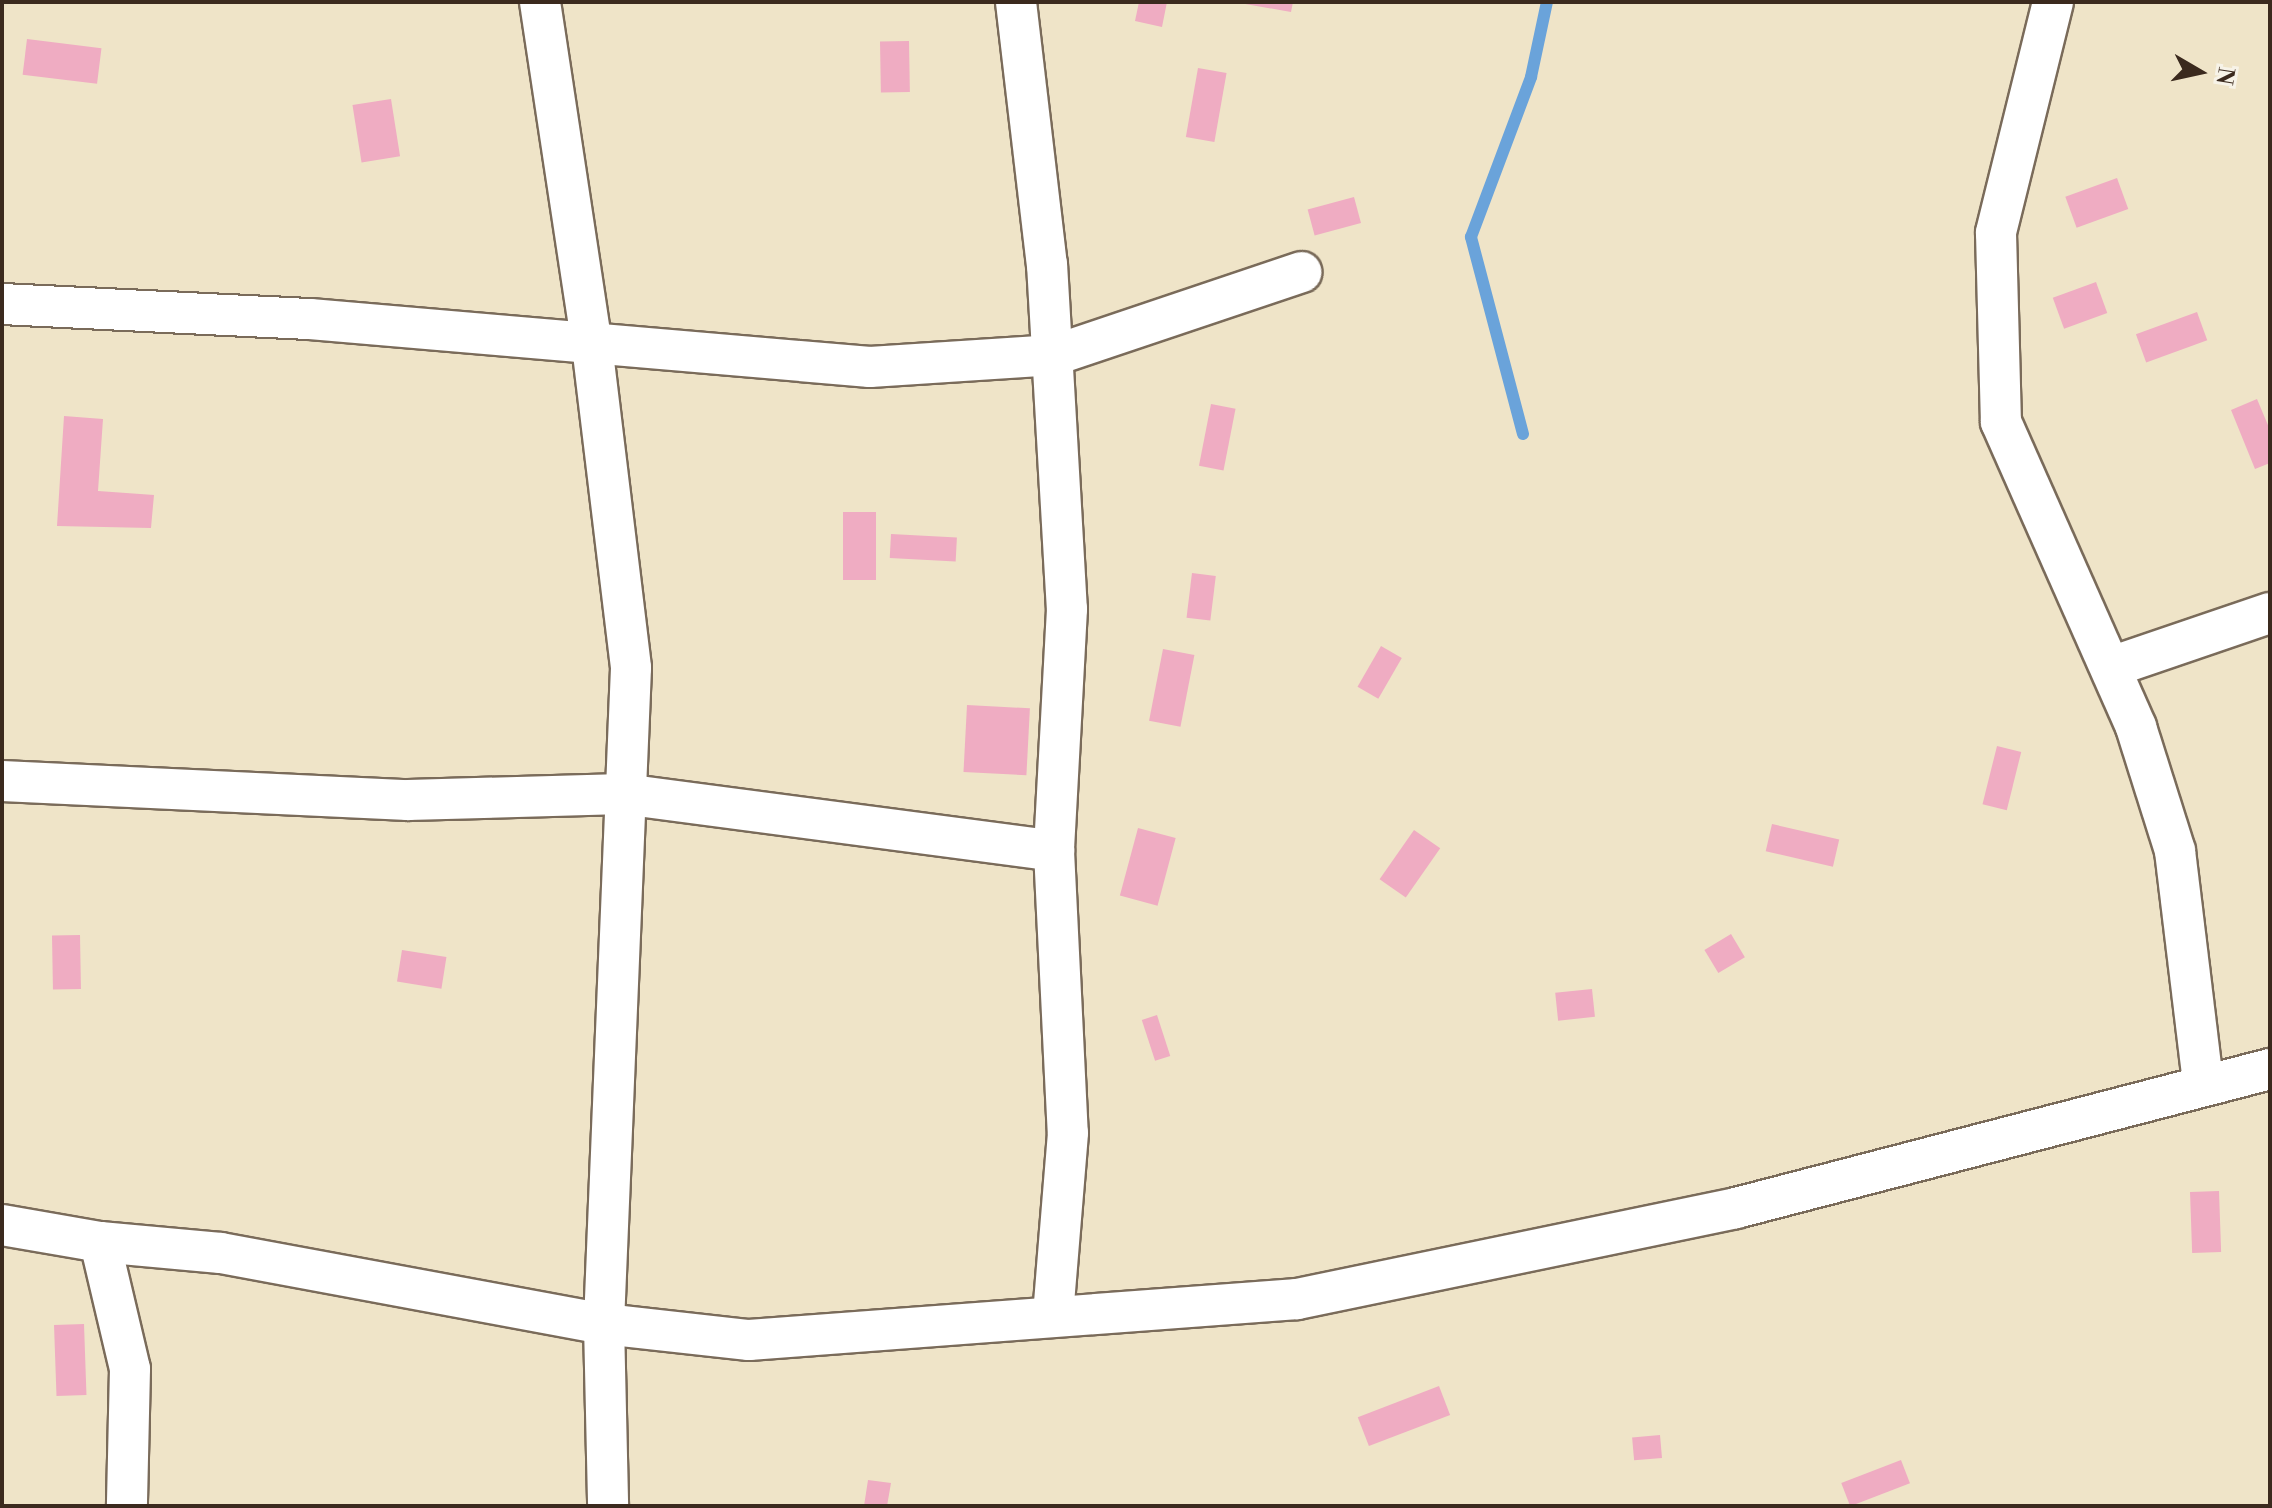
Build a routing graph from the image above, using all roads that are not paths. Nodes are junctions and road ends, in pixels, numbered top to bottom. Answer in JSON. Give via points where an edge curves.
{"nodes":[{"id":1,"x":540,"y":2,"type":"edge"},
{"id":2,"x":1016,"y":2,"type":"edge"},
{"id":3,"x":2053,"y":2,"type":"edge"},
{"id":4,"x":1301,"y":272,"type":"dead end"},
{"id":5,"x":2,"y":304,"type":"edge"},
{"id":6,"x":592,"y":345,"type":"junction"},
{"id":7,"x":1055,"y":355,"type":"junction"},
{"id":8,"x":2270,"y":613,"type":"edge"},
{"id":9,"x":2111,"y":667,"type":"junction"},
{"id":10,"x":2,"y":781,"type":"edge"},
{"id":11,"x":623,"y":794,"type":"junction"},
{"id":12,"x":1054,"y":851,"type":"junction"},
{"id":13,"x":2270,"y":1069,"type":"edge"},
{"id":14,"x":2203,"y":1083,"type":"junction"},
{"id":15,"x":2,"y":1225,"type":"edge"},
{"id":16,"x":100,"y":1242,"type":"junction"},
{"id":17,"x":1053,"y":1315,"type":"junction"},
{"id":18,"x":604,"y":1324,"type":"junction"},
{"id":19,"x":127,"y":1506,"type":"edge"},
{"id":20,"x":608,"y":1506,"type":"edge"}],
"edges":[{"from":1,"to":6,"type":"street"},
{"from":2,"to":7,"type":"street"},
{"from":3,"to":9,"type":"street","via":[[1996,233],[2001,422]]},
{"from":4,"to":7,"type":"street"},
{"from":5,"to":6,"type":"street","via":[[310,319]]},
{"from":6,"to":7,"type":"street","via":[[870,367]]},
{"from":6,"to":11,"type":"street","via":[[631,668]]},
{"from":7,"to":12,"type":"street","via":[[1067,609]]},
{"from":8,"to":9,"type":"street"},
{"from":9,"to":14,"type":"street","via":[[2175,851]]},
{"from":10,"to":11,"type":"street","via":[[408,800]]},
{"from":11,"to":12,"type":"street"},
{"from":11,"to":18,"type":"street"},
{"from":12,"to":17,"type":"street","via":[[1068,1133]]},
{"from":13,"to":14,"type":"street"},
{"from":14,"to":17,"type":"street","via":[[1736,1208],[1297,1299]]},
{"from":15,"to":16,"type":"street"},
{"from":16,"to":18,"type":"street","via":[[221,1253]]},
{"from":16,"to":19,"type":"street","via":[[130,1369]]},
{"from":17,"to":18,"type":"street","via":[[749,1340]]},
{"from":18,"to":20,"type":"street"}]}
